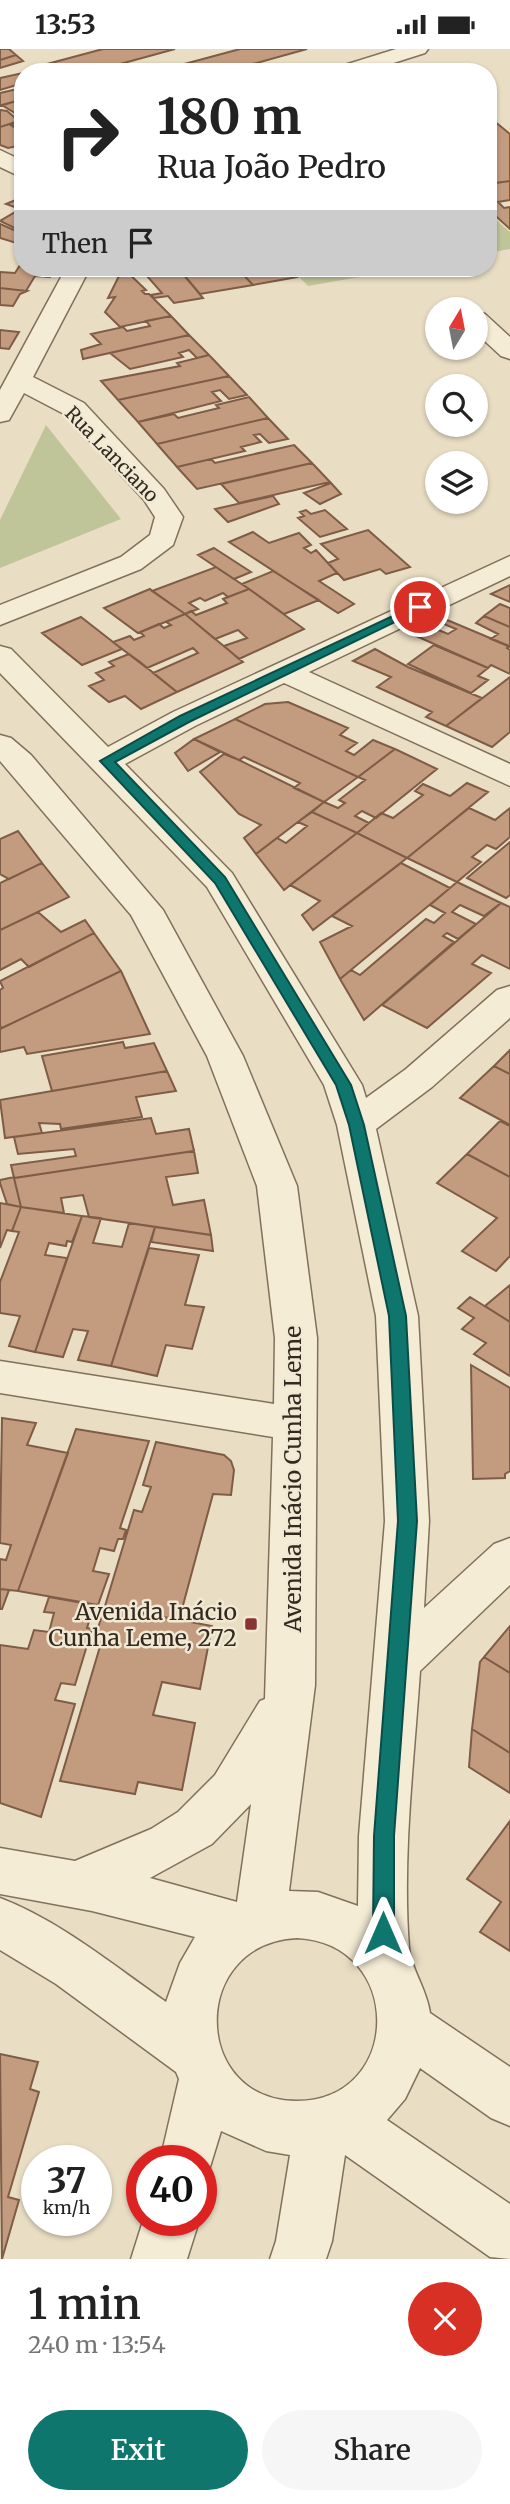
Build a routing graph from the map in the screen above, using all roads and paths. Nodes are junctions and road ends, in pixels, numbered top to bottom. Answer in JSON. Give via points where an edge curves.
{"nodes":[{"id":1,"x":418,"y":49,"type":"edge"},
{"id":2,"x":372,"y":63,"type":"edge"},
{"id":3,"x":73,"y":277,"type":"edge"},
{"id":4,"x":488,"y":330,"type":"edge"},
{"id":5,"x":510,"y":351,"type":"edge"},
{"id":6,"x":19,"y":380,"type":"junction"},
{"id":7,"x":0,"y":414,"type":"edge"},
{"id":8,"x":510,"y":565,"type":"edge"},
{"id":9,"x":0,"y":616,"type":"edge"},
{"id":10,"x":0,"y":655,"type":"edge"},
{"id":11,"x":285,"y":672,"type":"junction"},
{"id":12,"x":0,"y":744,"type":"edge"},
{"id":13,"x":107,"y":761,"type":"junction"},
{"id":14,"x":510,"y":776,"type":"edge"},
{"id":15,"x":510,"y":998,"type":"edge"},
{"id":16,"x":356,"y":1125,"type":"junction"},
{"id":17,"x":0,"y":1377,"type":"edge"},
{"id":18,"x":294,"y":1424,"type":"junction"},
{"id":19,"x":510,"y":1557,"type":"edge"},
{"id":20,"x":396,"y":1663,"type":"junction"},
{"id":21,"x":291,"y":1685,"type":"junction"},
{"id":22,"x":0,"y":1871,"type":"edge"},
{"id":23,"x":79,"y":1883,"type":"junction"},
{"id":24,"x":0,"y":1922,"type":"edge"},
{"id":25,"x":251,"y":1924,"type":"junction"},
{"id":26,"x":383,"y":1957,"type":"junction"},
{"id":27,"x":407,"y":2028,"type":"junction"},
{"id":28,"x":199,"y":2065,"type":"junction"},
{"id":29,"x":510,"y":2099,"type":"edge"},
{"id":30,"x":330,"y":2122,"type":"junction"},
{"id":31,"x":189,"y":2145,"type":"edge"},
{"id":32,"x":167,"y":2236,"type":"edge"},
{"id":33,"x":510,"y":2237,"type":"edge"},
{"id":34,"x":159,"y":2259,"type":"edge"},
{"id":35,"x":298,"y":2259,"type":"edge"}],
"edges":[{"from":1,"to":2,"type":"street"},
{"from":3,"to":6,"type":"street"},
{"from":4,"to":5,"type":"street"},
{"from":6,"to":7,"type":"street"},
{"from":6,"to":9,"type":"street","name":"Rua Lanciano","via":[[75,409],[169,517],[163,539],[131,563]]},
{"from":8,"to":11,"type":"street"},
{"from":10,"to":13,"type":"street"},
{"from":11,"to":13,"type":"street"},
{"from":11,"to":14,"type":"street"},
{"from":12,"to":18,"type":"street","name":"Avenida Inácio Cunha Leme","via":[[146,910],[225,1056],[277,1185],[296,1338]]},
{"from":13,"to":16,"type":"street","via":[[220,881],[343,1085]]},
{"from":15,"to":16,"type":"street","via":[[419,1078]]},
{"from":16,"to":20,"type":"street","via":[[397,1316],[408,1521]]},
{"from":17,"to":18,"type":"street"},
{"from":18,"to":21,"type":"street","name":"Avenida Inácio Cunha Leme"},
{"from":19,"to":20,"type":"street"},
{"from":20,"to":26,"type":"street","via":[[384,1836]]},
{"from":21,"to":23,"type":"street","via":[[256,1758],[226,1798],[194,1829]]},
{"from":21,"to":25,"type":"street","name":"Avenida Inácio Cunha Leme"},
{"from":22,"to":23,"type":"street"},
{"from":23,"to":25,"type":"street"},
{"from":24,"to":28,"type":"street","via":[[74,1967]]},
{"from":25,"to":26,"type":"street","via":[[308,1916],[329,1920],[349,1929]]},
{"from":25,"to":28,"type":"street","via":[[218,1946],[200,1968],[187,2024]]},
{"from":26,"to":27,"type":"street","via":[[398,1982]]},
{"from":27,"to":29,"type":"street"},
{"from":27,"to":30,"type":"street","via":[[397,2064],[383,2088],[363,2106]]},
{"from":28,"to":30,"type":"street","via":[[224,2097],[272,2124]]},
{"from":28,"to":31,"type":"street"},
{"from":30,"to":33,"type":"street"},
{"from":30,"to":35,"type":"street"},
{"from":32,"to":34,"type":"street"}]}
